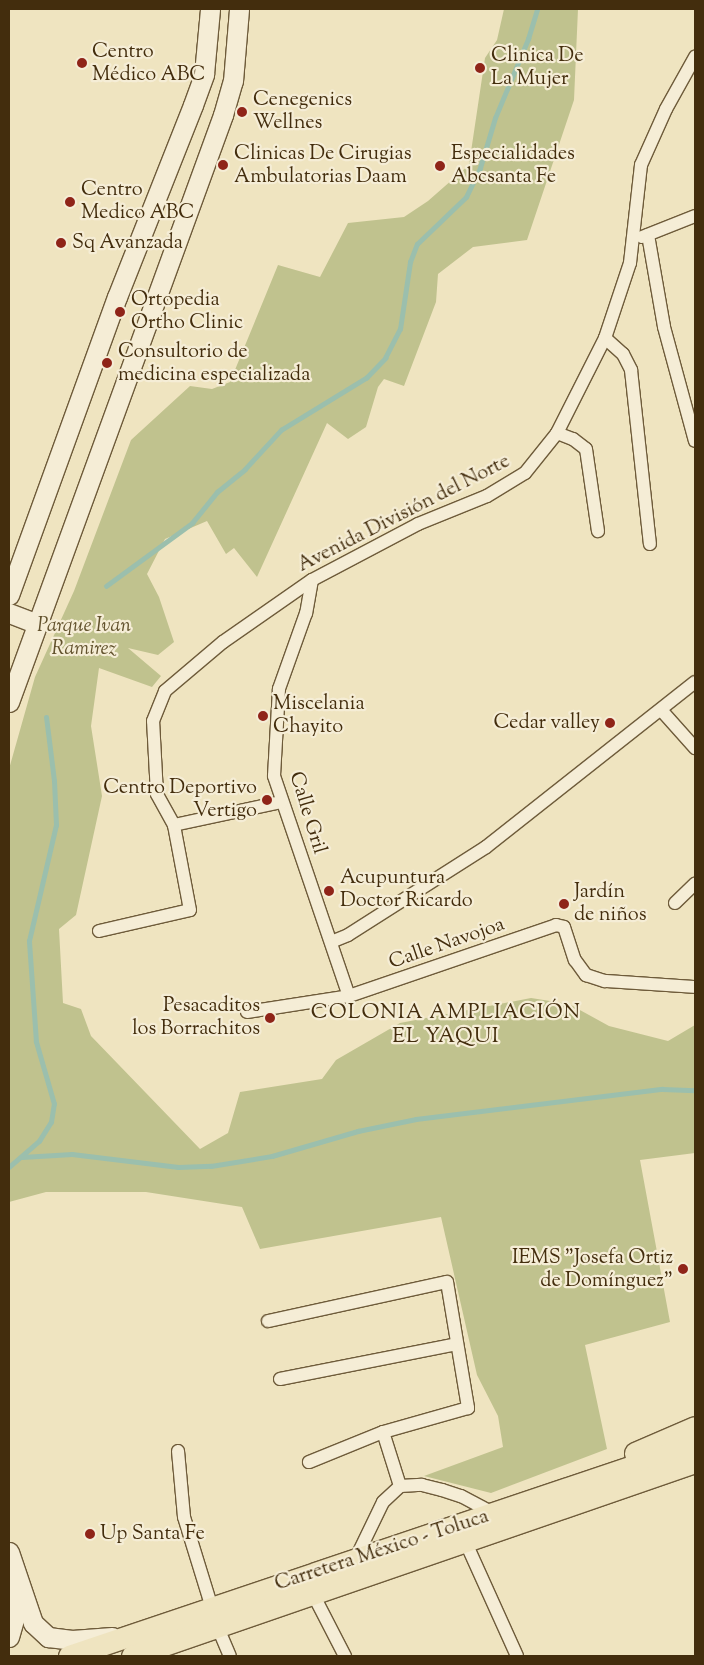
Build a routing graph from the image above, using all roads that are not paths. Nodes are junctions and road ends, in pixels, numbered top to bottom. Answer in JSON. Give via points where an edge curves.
{"nodes":[{"id":1,"x":210,"y":9,"type":"edge"},
{"id":2,"x":239,"y":9,"type":"edge"},
{"id":3,"x":695,"y":57,"type":"edge"},
{"id":4,"x":695,"y":216,"type":"edge"},
{"id":5,"x":648,"y":235,"type":"junction"},
{"id":6,"x":632,"y":241,"type":"junction"},
{"id":7,"x":605,"y":338,"type":"junction"},
{"id":8,"x":557,"y":432,"type":"junction"},
{"id":9,"x":695,"y":441,"type":"edge"},
{"id":10,"x":598,"y":531,"type":"dead end"},
{"id":11,"x":650,"y":544,"type":"dead end"},
{"id":12,"x":312,"y":580,"type":"junction"},
{"id":13,"x":9,"y":595,"type":"edge"},
{"id":14,"x":9,"y":613,"type":"edge"},
{"id":15,"x":38,"y":624,"type":"junction"},
{"id":16,"x":695,"y":682,"type":"edge"},
{"id":17,"x":9,"y":702,"type":"edge"},
{"id":18,"x":662,"y":711,"type":"junction"},
{"id":19,"x":695,"y":748,"type":"edge"},
{"id":20,"x":281,"y":802,"type":"junction"},
{"id":21,"x":174,"y":825,"type":"junction"},
{"id":22,"x":695,"y":884,"type":"edge"},
{"id":23,"x":675,"y":903,"type":"dead end"},
{"id":24,"x":99,"y":931,"type":"dead end"},
{"id":25,"x":331,"y":942,"type":"junction"},
{"id":26,"x":695,"y":987,"type":"edge"},
{"id":27,"x":349,"y":996,"type":"junction"},
{"id":28,"x":247,"y":1012,"type":"dead end"},
{"id":29,"x":268,"y":1321,"type":"dead end"},
{"id":30,"x":457,"y":1344,"type":"junction"},
{"id":31,"x":280,"y":1379,"type":"dead end"},
{"id":32,"x":695,"y":1427,"type":"edge"},
{"id":33,"x":383,"y":1432,"type":"junction"},
{"id":34,"x":695,"y":1445,"type":"edge"},
{"id":35,"x":178,"y":1452,"type":"dead end"},
{"id":36,"x":309,"y":1462,"type":"dead end"},
{"id":37,"x":695,"y":1462,"type":"edge"},
{"id":38,"x":592,"y":1482,"type":"junction"},
{"id":39,"x":400,"y":1486,"type":"junction"},
{"id":40,"x":495,"y":1514,"type":"junction"},
{"id":41,"x":466,"y":1542,"type":"junction"},
{"id":42,"x":9,"y":1552,"type":"edge"},
{"id":43,"x":355,"y":1560,"type":"junction"},
{"id":44,"x":9,"y":1579,"type":"edge"},
{"id":45,"x":314,"y":1596,"type":"junction"},
{"id":46,"x":215,"y":1618,"type":"junction"},
{"id":47,"x":9,"y":1638,"type":"edge"},
{"id":48,"x":130,"y":1646,"type":"edge"},
{"id":49,"x":69,"y":1656,"type":"edge"},
{"id":50,"x":230,"y":1656,"type":"edge"},
{"id":51,"x":345,"y":1656,"type":"edge"},
{"id":52,"x":518,"y":1656,"type":"edge"}],
"edges":[{"from":1,"to":13,"type":"street","via":[[204,74],[117,296]]},
{"from":2,"to":15,"type":"street","via":[[235,65],[223,115]]},
{"from":3,"to":6,"type":"street","name":"Avenida División del Norte","via":[[666,108],[640,165]]},
{"from":4,"to":5,"type":"street"},
{"from":5,"to":6,"type":"street"},
{"from":5,"to":9,"type":"street","via":[[664,327]]},
{"from":6,"to":7,"type":"street","name":"Avenida División del Norte","via":[[630,263]]},
{"from":7,"to":8,"type":"street","name":"Avenida División del Norte"},
{"from":7,"to":11,"type":"street","via":[[623,354],[631,370]]},
{"from":8,"to":10,"type":"street","via":[[586,450]]},
{"from":8,"to":12,"type":"street","name":"Avenida División del Norte","via":[[525,474],[487,496],[418,524]]},
{"from":12,"to":20,"type":"street","name":"Calle Gril","via":[[306,613],[279,689],[273,757]]},
{"from":12,"to":21,"type":"street","name":"Avenida División del Norte","via":[[223,642],[165,690],[153,721],[153,760],[156,794]]},
{"from":14,"to":15,"type":"street"},
{"from":15,"to":17,"type":"street"},
{"from":16,"to":18,"type":"street"},
{"from":18,"to":19,"type":"street"},
{"from":18,"to":25,"type":"street","via":[[486,847],[348,935]]},
{"from":20,"to":21,"type":"street"},
{"from":20,"to":25,"type":"street","name":"Calle Gril"},
{"from":21,"to":24,"type":"street","name":"Avenida División del Norte","via":[[190,910]]},
{"from":22,"to":23,"type":"street"},
{"from":25,"to":27,"type":"street","name":"Calle Gril"},
{"from":26,"to":27,"type":"street","name":"Calle Navojoa","via":[[604,981],[586,975],[575,960],[564,927],[556,925]]},
{"from":27,"to":28,"type":"street","name":"Calle Navojoa"},
{"from":29,"to":30,"type":"street","via":[[447,1282]]},
{"from":30,"to":31,"type":"street"},
{"from":30,"to":33,"type":"street","via":[[468,1408]]},
{"from":32,"to":38,"type":"main road","via":[[616,1461]]},
{"from":33,"to":36,"type":"street"},
{"from":33,"to":39,"type":"street"},
{"from":34,"to":38,"type":"main road","name":"Carretera México - Toluca"},
{"from":35,"to":46,"type":"street","via":[[184,1517]]},
{"from":37,"to":41,"type":"main road","name":"Carretera México - Toluca"},
{"from":38,"to":40,"type":"main road","name":"Carretera México - Toluca"},
{"from":39,"to":40,"type":"street","via":[[442,1490]]},
{"from":39,"to":43,"type":"street","via":[[383,1502]]},
{"from":40,"to":43,"type":"main road","name":"Carretera México - Toluca"},
{"from":41,"to":45,"type":"main road","name":"Carretera México - Toluca"},
{"from":41,"to":52,"type":"street"},
{"from":42,"to":48,"type":"street","via":[[33,1623],[48,1637]]},
{"from":43,"to":46,"type":"main road","name":"Carretera México - Toluca"},
{"from":44,"to":47,"type":"street","via":[[14,1619]]},
{"from":45,"to":46,"type":"main road","name":"Carretera México - Toluca"},
{"from":45,"to":51,"type":"street"},
{"from":46,"to":48,"type":"main road","name":"Carretera México - Toluca"},
{"from":46,"to":50,"type":"street"},
{"from":48,"to":49,"type":"main road","name":"Carretera México - Toluca"}]}
